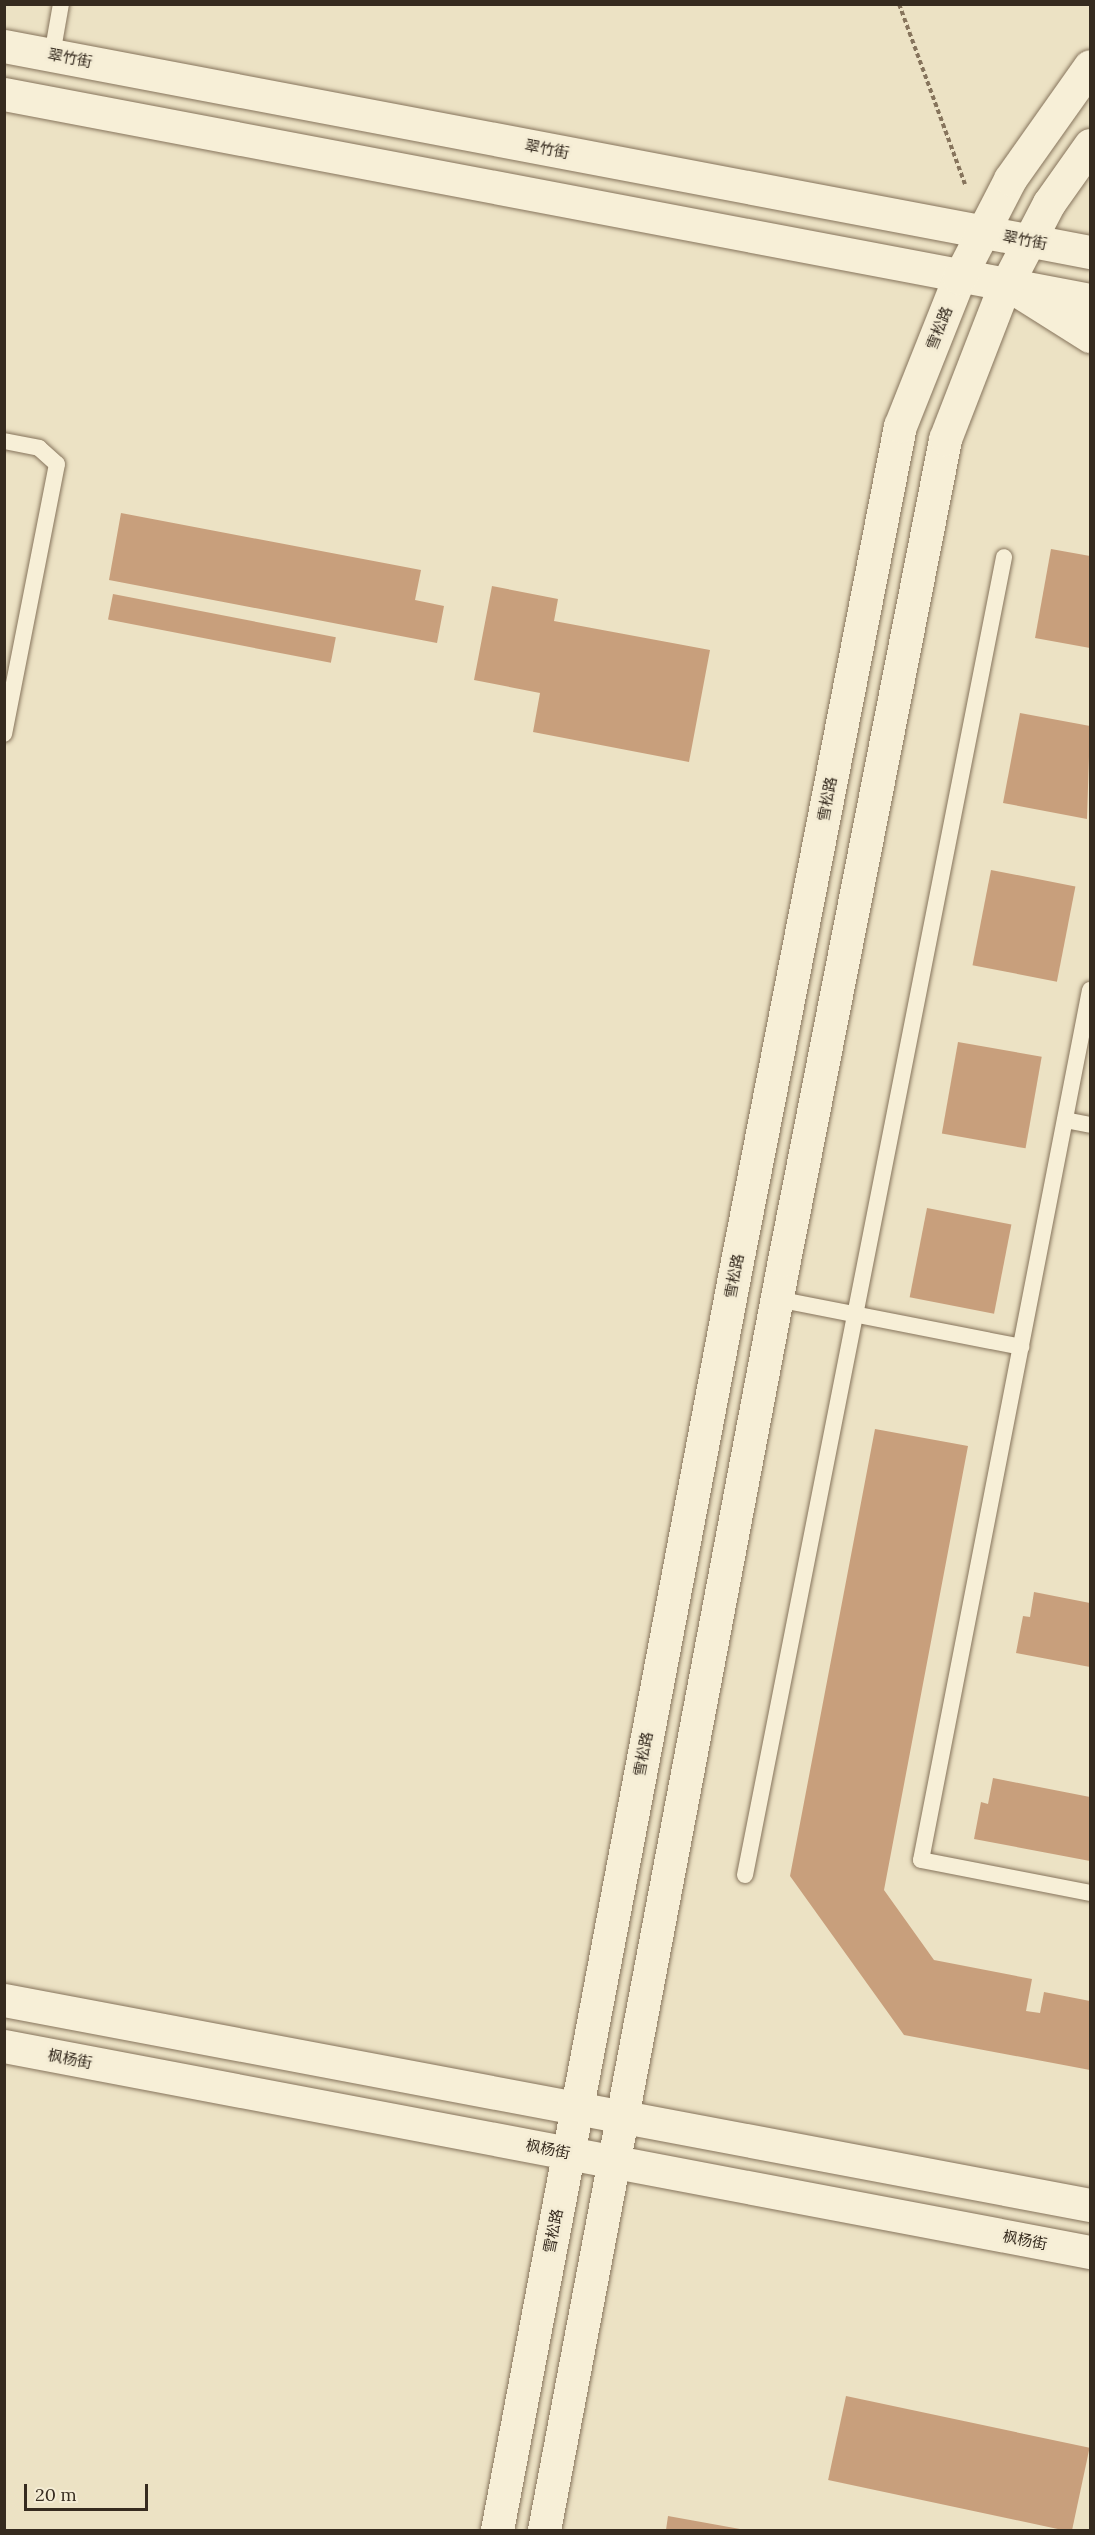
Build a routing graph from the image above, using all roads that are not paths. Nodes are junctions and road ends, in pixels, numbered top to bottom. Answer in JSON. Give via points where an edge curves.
{"nodes":[{"id":1,"x":61,"y":4,"type":"edge"},
{"id":2,"x":4,"y":46,"type":"edge"},
{"id":3,"x":52,"y":55,"type":"junction"},
{"id":4,"x":1090,"y":66,"type":"edge"},
{"id":5,"x":4,"y":94,"type":"edge"},
{"id":6,"x":1090,"y":145,"type":"edge"},
{"id":7,"x":982,"y":231,"type":"junction"},
{"id":8,"x":1030,"y":241,"type":"junction"},
{"id":9,"x":1090,"y":252,"type":"edge"},
{"id":10,"x":960,"y":275,"type":"junction"},
{"id":11,"x":1007,"y":284,"type":"junction"},
{"id":12,"x":1090,"y":300,"type":"edge"},
{"id":13,"x":1090,"y":336,"type":"edge"},
{"id":14,"x":4,"y":441,"type":"edge"},
{"id":15,"x":1004,"y":557,"type":"dead end"},
{"id":16,"x":4,"y":734,"type":"edge"},
{"id":17,"x":1090,"y":990,"type":"edge"},
{"id":18,"x":1065,"y":1120,"type":"junction"},
{"id":19,"x":1090,"y":1125,"type":"edge"},
{"id":20,"x":777,"y":1299,"type":"junction"},
{"id":21,"x":855,"y":1314,"type":"junction"},
{"id":22,"x":1021,"y":1347,"type":"junction"},
{"id":23,"x":745,"y":1875,"type":"dead end"},
{"id":24,"x":1090,"y":1893,"type":"edge"},
{"id":25,"x":4,"y":2000,"type":"edge"},
{"id":26,"x":4,"y":2046,"type":"edge"},
{"id":27,"x":576,"y":2108,"type":"junction"},
{"id":28,"x":622,"y":2117,"type":"junction"},
{"id":29,"x":568,"y":2153,"type":"junction"},
{"id":30,"x":613,"y":2162,"type":"junction"},
{"id":31,"x":1090,"y":2205,"type":"edge"},
{"id":32,"x":1090,"y":2252,"type":"edge"},
{"id":33,"x":497,"y":2530,"type":"edge"},
{"id":34,"x":544,"y":2530,"type":"edge"}],
"edges":[{"from":1,"to":3,"type":"lane"},
{"from":2,"to":3,"type":"main road","name":"翠竹街"},
{"from":3,"to":7,"type":"main road","name":"翠竹街"},
{"from":4,"to":7,"type":"main road","name":"雪松路","via":[[1010,179]]},
{"from":5,"to":10,"type":"main road"},
{"from":6,"to":8,"type":"main road","via":[[1049,203]]},
{"from":7,"to":8,"type":"main road","name":"翠竹街"},
{"from":7,"to":10,"type":"main road","name":"雪松路"},
{"from":8,"to":9,"type":"main road","name":"翠竹街"},
{"from":8,"to":11,"type":"main road"},
{"from":10,"to":11,"type":"main road"},
{"from":10,"to":27,"type":"main road","name":"雪松路","via":[[900,426]]},
{"from":11,"to":12,"type":"main road"},
{"from":11,"to":13,"type":"main road"},
{"from":11,"to":20,"type":"main road","via":[[945,439]]},
{"from":14,"to":16,"type":"lane","via":[[39,448],[57,464]]},
{"from":15,"to":21,"type":"lane"},
{"from":17,"to":18,"type":"lane"},
{"from":18,"to":19,"type":"lane"},
{"from":18,"to":22,"type":"lane"},
{"from":20,"to":21,"type":"lane"},
{"from":20,"to":28,"type":"main road"},
{"from":21,"to":22,"type":"lane"},
{"from":21,"to":23,"type":"lane"},
{"from":22,"to":24,"type":"lane","via":[[921,1860]]},
{"from":25,"to":27,"type":"main road"},
{"from":26,"to":29,"type":"main road","name":"枫杨街"},
{"from":27,"to":28,"type":"main road"},
{"from":27,"to":29,"type":"main road","name":"雪松路"},
{"from":28,"to":30,"type":"main road"},
{"from":28,"to":31,"type":"main road"},
{"from":29,"to":30,"type":"main road","name":"枫杨街"},
{"from":29,"to":33,"type":"main road","name":"雪松路"},
{"from":30,"to":32,"type":"main road","name":"枫杨街"},
{"from":30,"to":34,"type":"main road"}]}
